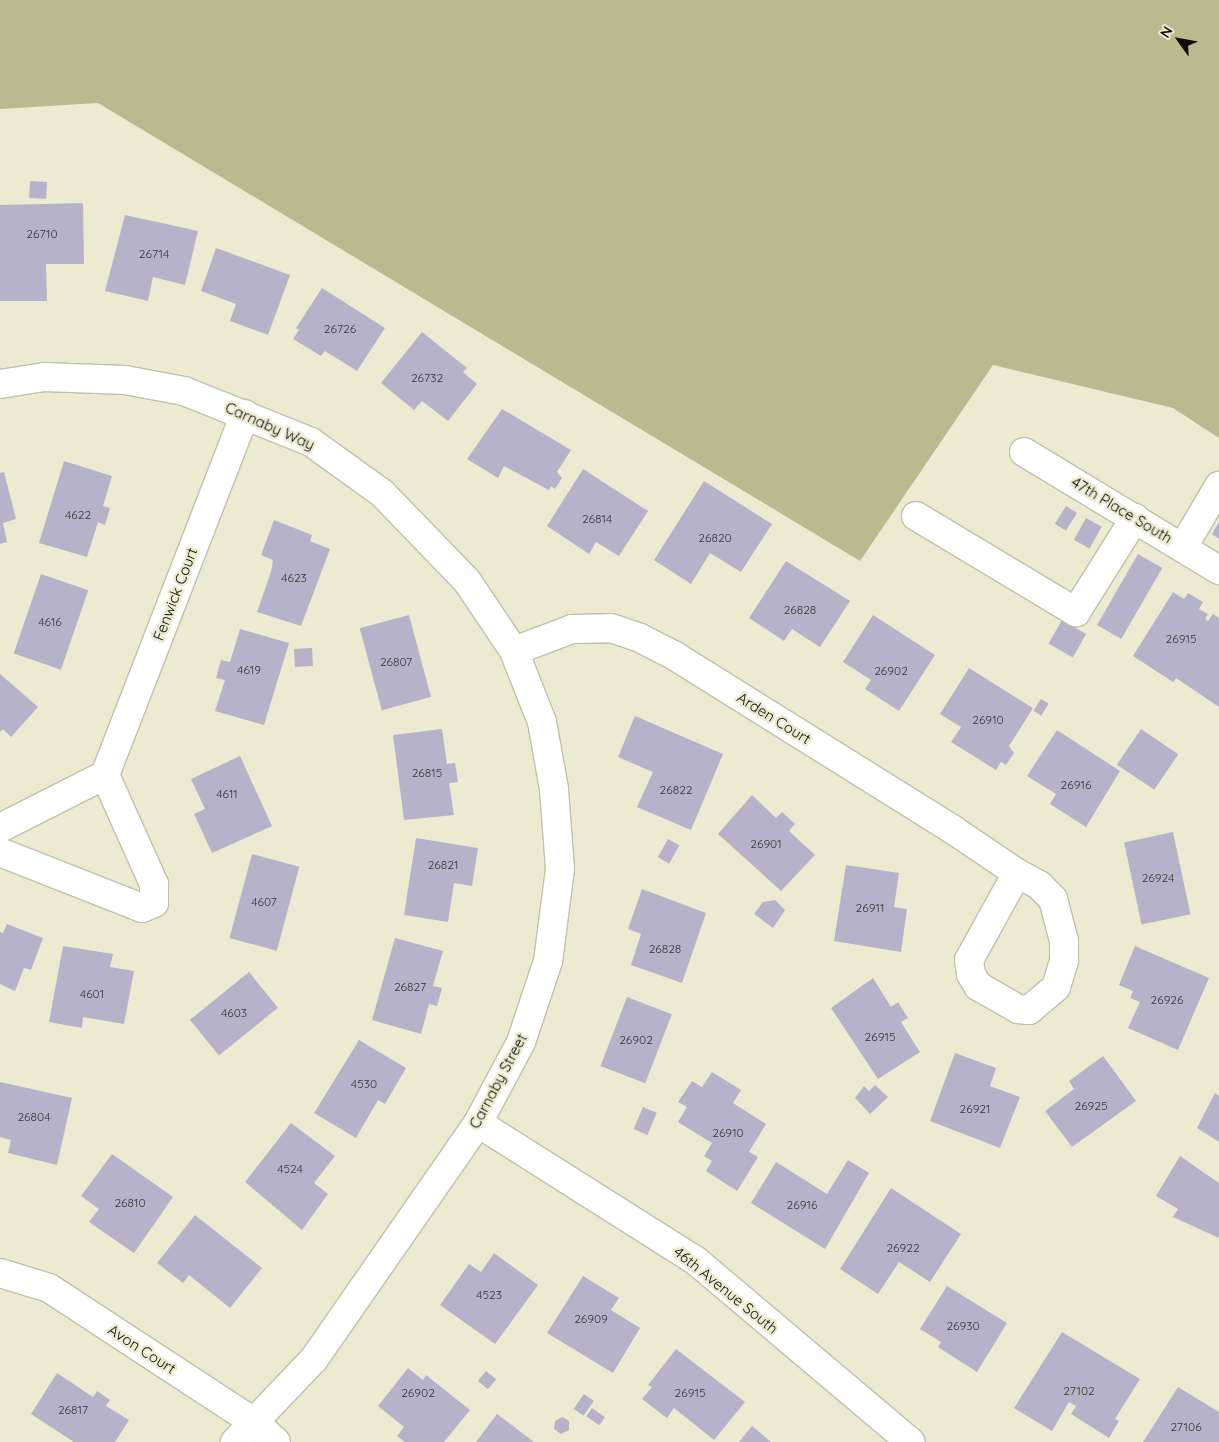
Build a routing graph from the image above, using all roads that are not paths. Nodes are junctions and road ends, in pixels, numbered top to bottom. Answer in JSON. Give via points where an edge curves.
{"nodes":[{"id":1,"x":0,"y":384,"type":"edge"},
{"id":2,"x":245,"y":414,"type":"junction"},
{"id":3,"x":1024,"y":452,"type":"dead end"},
{"id":4,"x":1219,"y":486,"type":"edge"},
{"id":5,"x":916,"y":516,"type":"dead end"},
{"id":6,"x":1135,"y":518,"type":"junction"},
{"id":7,"x":1183,"y":547,"type":"junction"},
{"id":8,"x":1219,"y":570,"type":"edge"},
{"id":9,"x":514,"y":652,"type":"junction"},
{"id":10,"x":105,"y":775,"type":"junction"},
{"id":11,"x":0,"y":828,"type":"edge"},
{"id":12,"x":0,"y":852,"type":"edge"},
{"id":13,"x":1017,"y":873,"type":"junction"},
{"id":14,"x":478,"y":1123,"type":"junction"},
{"id":15,"x":0,"y":1273,"type":"edge"},
{"id":16,"x":255,"y":1424,"type":"junction"},
{"id":17,"x":235,"y":1442,"type":"edge"},
{"id":18,"x":276,"y":1442,"type":"edge"},
{"id":19,"x":910,"y":1442,"type":"edge"}],
"edges":[{"from":1,"to":2,"type":"street","name":"Carnaby Way","via":[[44,378],[125,380],[184,391]]},
{"from":2,"to":9,"type":"street","name":"Carnaby Way","via":[[312,442],[382,493],[467,581]]},
{"from":2,"to":10,"type":"street","name":"Fenwick Court"},
{"from":3,"to":6,"type":"street","name":"47th Place South"},
{"from":4,"to":7,"type":"street"},
{"from":5,"to":6,"type":"street","via":[[1076,612]]},
{"from":6,"to":7,"type":"street","name":"47th Place South"},
{"from":7,"to":8,"type":"street","name":"47th Place South"},
{"from":9,"to":13,"type":"street","name":"Arden Court","via":[[572,629],[611,628],[640,638],[675,656],[944,823]]},
{"from":9,"to":14,"type":"street","name":"Carnaby Street","via":[[542,722],[554,789],[560,869],[548,961],[521,1042]]},
{"from":10,"to":11,"type":"street"},
{"from":10,"to":12,"type":"street","via":[[154,884],[154,902],[142,908]]},
{"from":13,"to":13,"type":"street","name":"Arden Court","via":[[969,960],[971,974],[978,986],[1018,1009],[1029,1010],[1056,987],[1064,960],[1064,941],[1053,899],[1039,885]]},
{"from":14,"to":16,"type":"street","name":"Carnaby Street","via":[[314,1359]]},
{"from":14,"to":19,"type":"street","name":"46th Avenue South","via":[[694,1260]]},
{"from":15,"to":16,"type":"street","name":"Avon Court","via":[[49,1288]]},
{"from":16,"to":17,"type":"street","name":"Carnaby Street"},
{"from":16,"to":18,"type":"street","name":"Avon Court"}]}
